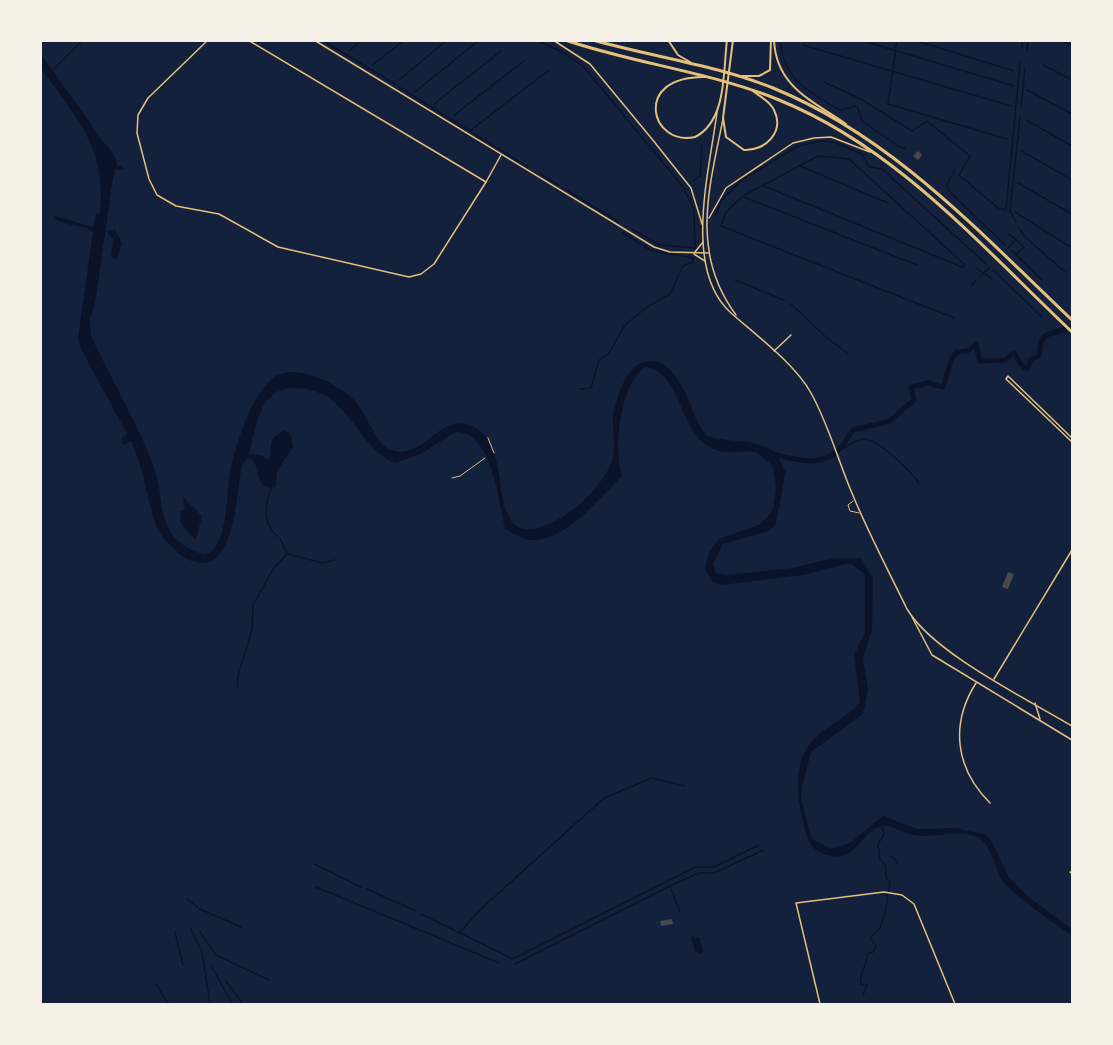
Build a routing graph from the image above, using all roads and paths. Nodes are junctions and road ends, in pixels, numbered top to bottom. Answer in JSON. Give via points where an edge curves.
{"nodes":[{"id":1,"x":208,"y":40,"type":"edge"},
{"id":2,"x":248,"y":40,"type":"edge"},
{"id":3,"x":314,"y":40,"type":"edge"},
{"id":4,"x":553,"y":40,"type":"edge"},
{"id":5,"x":565,"y":40,"type":"edge"},
{"id":6,"x":593,"y":40,"type":"edge"},
{"id":7,"x":668,"y":40,"type":"edge"},
{"id":8,"x":727,"y":40,"type":"edge"},
{"id":9,"x":733,"y":40,"type":"edge"},
{"id":10,"x":772,"y":40,"type":"edge"},
{"id":11,"x":695,"y":65,"type":"junction"},
{"id":12,"x":738,"y":76,"type":"junction"},
{"id":13,"x":705,"y":77,"type":"junction"},
{"id":14,"x":748,"y":88,"type":"junction"},
{"id":15,"x":717,"y":111,"type":"junction"},
{"id":16,"x":723,"y":118,"type":"junction"},
{"id":17,"x":847,"y":125,"type":"junction"},
{"id":18,"x":876,"y":154,"type":"junction"},
{"id":19,"x":502,"y":155,"type":"junction"},
{"id":20,"x":486,"y":182,"type":"junction"},
{"id":21,"x":707,"y":221,"type":"junction"},
{"id":22,"x":703,"y":227,"type":"junction"},
{"id":23,"x":703,"y":241,"type":"junction"},
{"id":24,"x":691,"y":253,"type":"junction"},
{"id":25,"x":704,"y":253,"type":"junction"},
{"id":26,"x":708,"y":253,"type":"junction"},
{"id":27,"x":705,"y":262,"type":"junction"},
{"id":28,"x":738,"y":318,"type":"junction"},
{"id":29,"x":1072,"y":320,"type":"edge"},
{"id":30,"x":1072,"y":332,"type":"edge"},
{"id":31,"x":791,"y":335,"type":"dead end"},
{"id":32,"x":774,"y":351,"type":"junction"},
{"id":33,"x":488,"y":438,"type":"dead end"},
{"id":34,"x":1072,"y":438,"type":"edge"},
{"id":35,"x":1072,"y":442,"type":"edge"},
{"id":36,"x":494,"y":453,"type":"dead end"},
{"id":37,"x":485,"y":458,"type":"dead end"},
{"id":38,"x":452,"y":478,"type":"dead end"},
{"id":39,"x":854,"y":500,"type":"junction"},
{"id":40,"x":861,"y":513,"type":"junction"},
{"id":41,"x":1072,"y":550,"type":"edge"},
{"id":42,"x":912,"y":618,"type":"junction"},
{"id":43,"x":994,"y":679,"type":"junction"},
{"id":44,"x":976,"y":682,"type":"junction"},
{"id":45,"x":1035,"y":703,"type":"junction"},
{"id":46,"x":1040,"y":720,"type":"junction"},
{"id":47,"x":1072,"y":726,"type":"edge"},
{"id":48,"x":1072,"y":740,"type":"edge"},
{"id":49,"x":990,"y":802,"type":"dead end"},
{"id":50,"x":820,"y":1005,"type":"edge"},
{"id":51,"x":955,"y":1005,"type":"edge"}],
"edges":[{"from":1,"to":20,"type":"street","via":[[148,98],[138,115],[137,133],[149,179],[157,195],[168,203],[219,214],[278,247],[409,276],[421,274],[434,264]]},
{"from":2,"to":20,"type":"street"},
{"from":3,"to":19,"type":"street"},
{"from":4,"to":22,"type":"street","via":[[590,64],[677,170],[696,197]]},
{"from":5,"to":13,"type":"highway"},
{"from":6,"to":11,"type":"highway"},
{"from":7,"to":11,"type":"main road","via":[[678,56]]},
{"from":8,"to":15,"type":"main road"},
{"from":9,"to":16,"type":"main road"},
{"from":10,"to":12,"type":"main road","via":[[770,70],[759,76]]},
{"from":10,"to":17,"type":"main road","via":[[778,65],[790,84]]},
{"from":11,"to":12,"type":"highway"},
{"from":12,"to":17,"type":"highway","via":[[795,97]]},
{"from":13,"to":14,"type":"highway"},
{"from":13,"to":15,"type":"main road","via":[[668,84],[656,101],[657,116],[670,134],[691,138],[708,129]]},
{"from":14,"to":16,"type":"main road","via":[[774,111],[777,124],[769,142],[750,151],[737,148],[726,137]]},
{"from":14,"to":18,"type":"highway","via":[[820,119]]},
{"from":15,"to":22,"type":"street"},
{"from":16,"to":21,"type":"street"},
{"from":17,"to":29,"type":"highway","via":[[919,177]]},
{"from":18,"to":21,"type":"street","via":[[831,137],[801,140],[726,188]]},
{"from":18,"to":30,"type":"highway","via":[[923,191]]},
{"from":19,"to":20,"type":"street"},
{"from":19,"to":24,"type":"street","via":[[654,248]]},
{"from":21,"to":26,"type":"street"},
{"from":22,"to":23,"type":"street"},
{"from":23,"to":24,"type":"street","via":[[699,250]]},
{"from":23,"to":25,"type":"street"},
{"from":24,"to":25,"type":"street"},
{"from":24,"to":27,"type":"street"},
{"from":25,"to":26,"type":"street"},
{"from":25,"to":27,"type":"street"},
{"from":26,"to":28,"type":"street","via":[[716,282]]},
{"from":27,"to":28,"type":"street","via":[[720,298]]},
{"from":28,"to":32,"type":"street"},
{"from":31,"to":32,"type":"street"},
{"from":32,"to":39,"type":"street","via":[[807,387]]},
{"from":33,"to":36,"type":"lane"},
{"from":34,"to":35,"type":"street","via":[[1008,376],[1005,379]]},
{"from":37,"to":38,"type":"lane"},
{"from":39,"to":40,"type":"street"},
{"from":39,"to":40,"type":"lane","via":[[848,505],[850,511]]},
{"from":40,"to":42,"type":"street"},
{"from":41,"to":43,"type":"street"},
{"from":42,"to":43,"type":"street","via":[[942,646]]},
{"from":42,"to":44,"type":"street","via":[[931,653]]},
{"from":43,"to":45,"type":"street"},
{"from":44,"to":46,"type":"street"},
{"from":44,"to":49,"type":"street","via":[[962,712],[958,744],[968,774]]},
{"from":45,"to":46,"type":"street"},
{"from":45,"to":47,"type":"street"},
{"from":46,"to":48,"type":"street"},
{"from":50,"to":51,"type":"street","via":[[796,903],[884,892],[903,895],[914,904]]}]}
